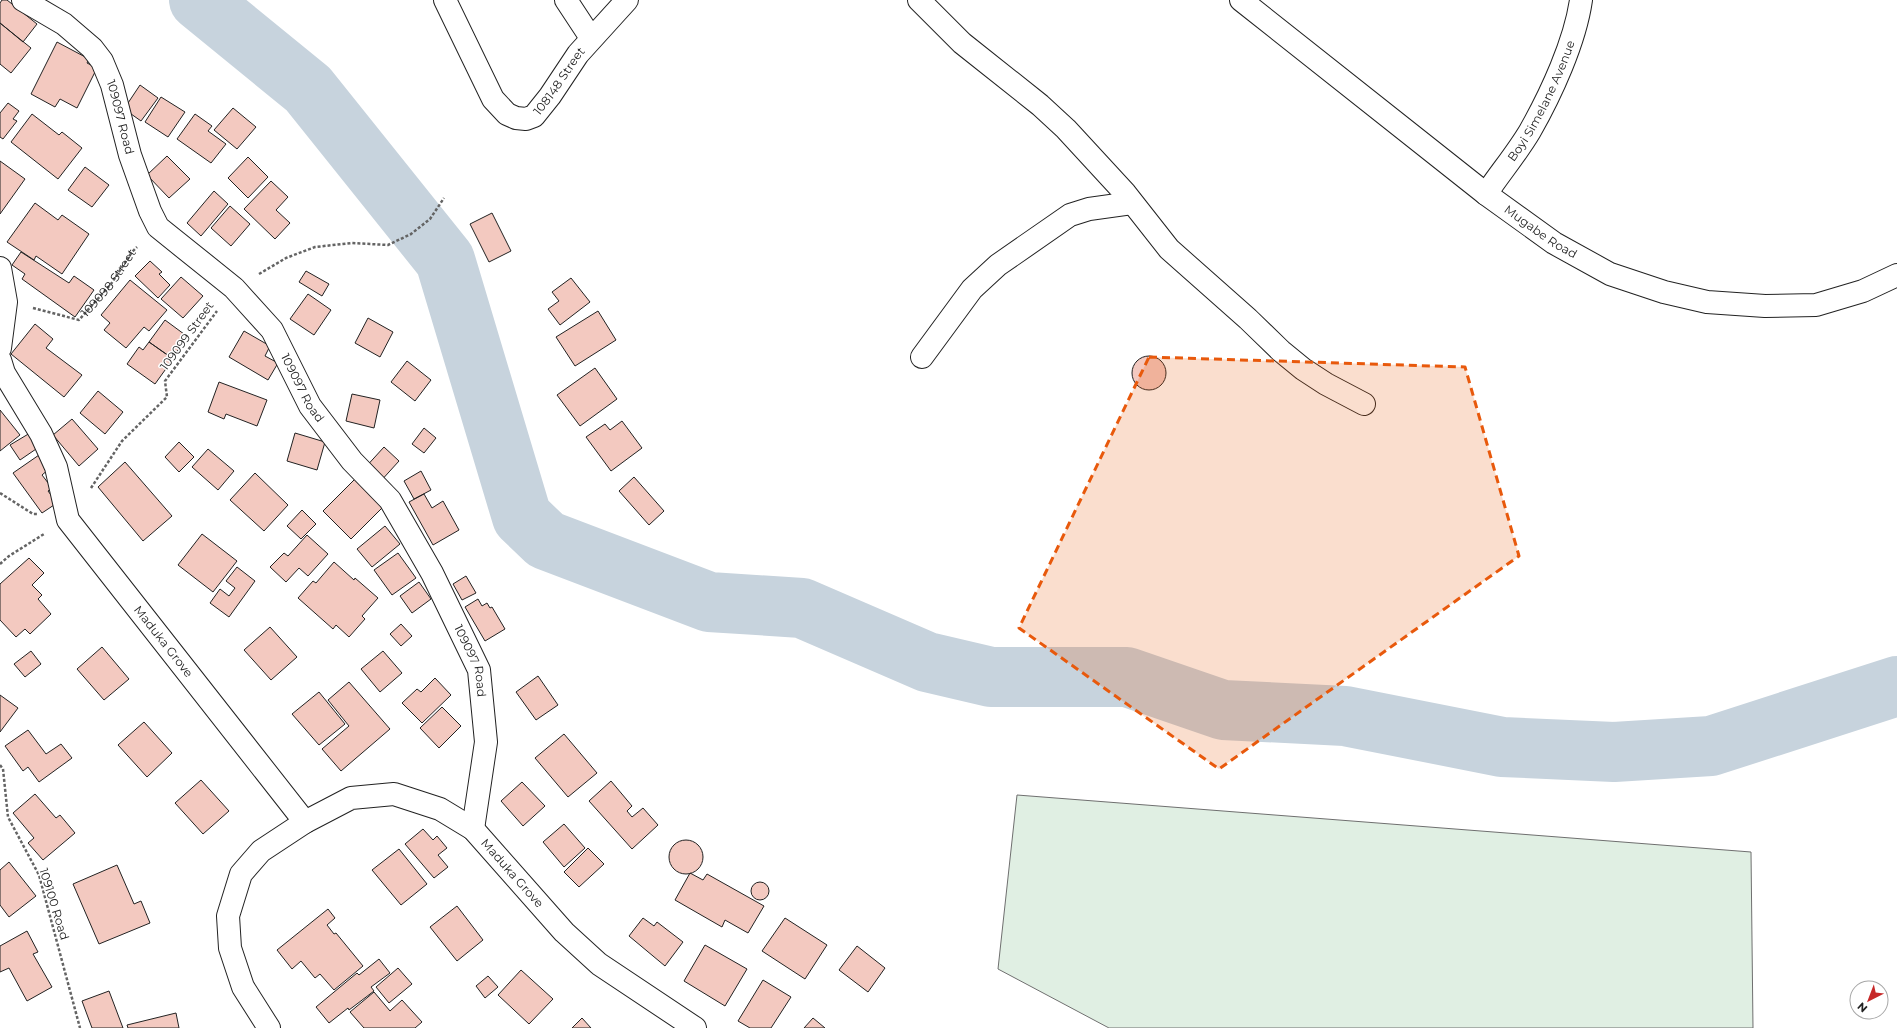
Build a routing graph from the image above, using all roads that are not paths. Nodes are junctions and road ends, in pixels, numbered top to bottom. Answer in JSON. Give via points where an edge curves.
{"nodes":[{"id":1,"x":23,"y":0,"type":"edge"},
{"id":2,"x":445,"y":0,"type":"edge"},
{"id":3,"x":566,"y":0,"type":"edge"},
{"id":4,"x":627,"y":0,"type":"edge"},
{"id":5,"x":919,"y":0,"type":"edge"},
{"id":6,"x":1241,"y":0,"type":"edge"},
{"id":7,"x":1581,"y":0,"type":"edge"},
{"id":8,"x":591,"y":38,"type":"junction"},
{"id":9,"x":1486,"y":194,"type":"junction"},
{"id":10,"x":1132,"y":202,"type":"junction"},
{"id":11,"x":0,"y":268,"type":"edge"},
{"id":12,"x":1897,"y":275,"type":"edge"},
{"id":13,"x":0,"y":348,"type":"edge"},
{"id":14,"x":922,"y":357,"type":"dead end"},
{"id":15,"x":0,"y":360,"type":"edge"},
{"id":16,"x":1364,"y":404,"type":"dead end"},
{"id":17,"x":305,"y":822,"type":"junction"},
{"id":18,"x":473,"y":830,"type":"junction"},
{"id":19,"x":269,"y":1028,"type":"edge"},
{"id":20,"x":695,"y":1028,"type":"edge"}],
"edges":[{"from":1,"to":18,"type":"street","name":"109097 Road","via":[[64,24],[92,48],[102,61],[112,85],[130,155],[158,227],[234,288],[272,330],[310,406],[352,461],[390,500],[432,573],[479,670],[486,742]]},
{"from":2,"to":8,"type":"street","name":"108148 Street","via":[[493,99],[507,114],[516,118],[526,119],[534,116]]},
{"from":3,"to":8,"type":"street"},
{"from":4,"to":8,"type":"street","name":"108148 Street"},
{"from":5,"to":10,"type":"street","via":[[962,43],[1066,129]]},
{"from":6,"to":9,"type":"street","name":"Mugabe Road"},
{"from":7,"to":9,"type":"street","name":"Boyi Simelane Avenue","via":[[1564,59],[1548,97],[1529,132]]},
{"from":9,"to":12,"type":"street","name":"Mugabe Road","via":[[1554,243],[1610,274],[1664,292],[1707,302],[1765,306],[1816,304],[1863,291]]},
{"from":10,"to":14,"type":"street","via":[[1088,209],[1070,215],[998,265],[972,289]]},
{"from":10,"to":16,"type":"street","via":[[1169,249],[1248,319],[1280,352],[1326,384]]},
{"from":11,"to":13,"type":"street","via":[[6,302]]},
{"from":15,"to":17,"type":"street","name":"Maduka Grove","via":[[4,373],[56,467],[68,520]]},
{"from":17,"to":18,"type":"street","name":"Maduka Grove","via":[[351,798],[394,794],[440,809]]},
{"from":17,"to":19,"type":"street","name":"Maduka Grove","via":[[261,851],[241,874],[228,916],[230,948],[243,987]]},
{"from":18,"to":20,"type":"street","name":"Maduka Grove","via":[[564,932],[599,964]]}]}
